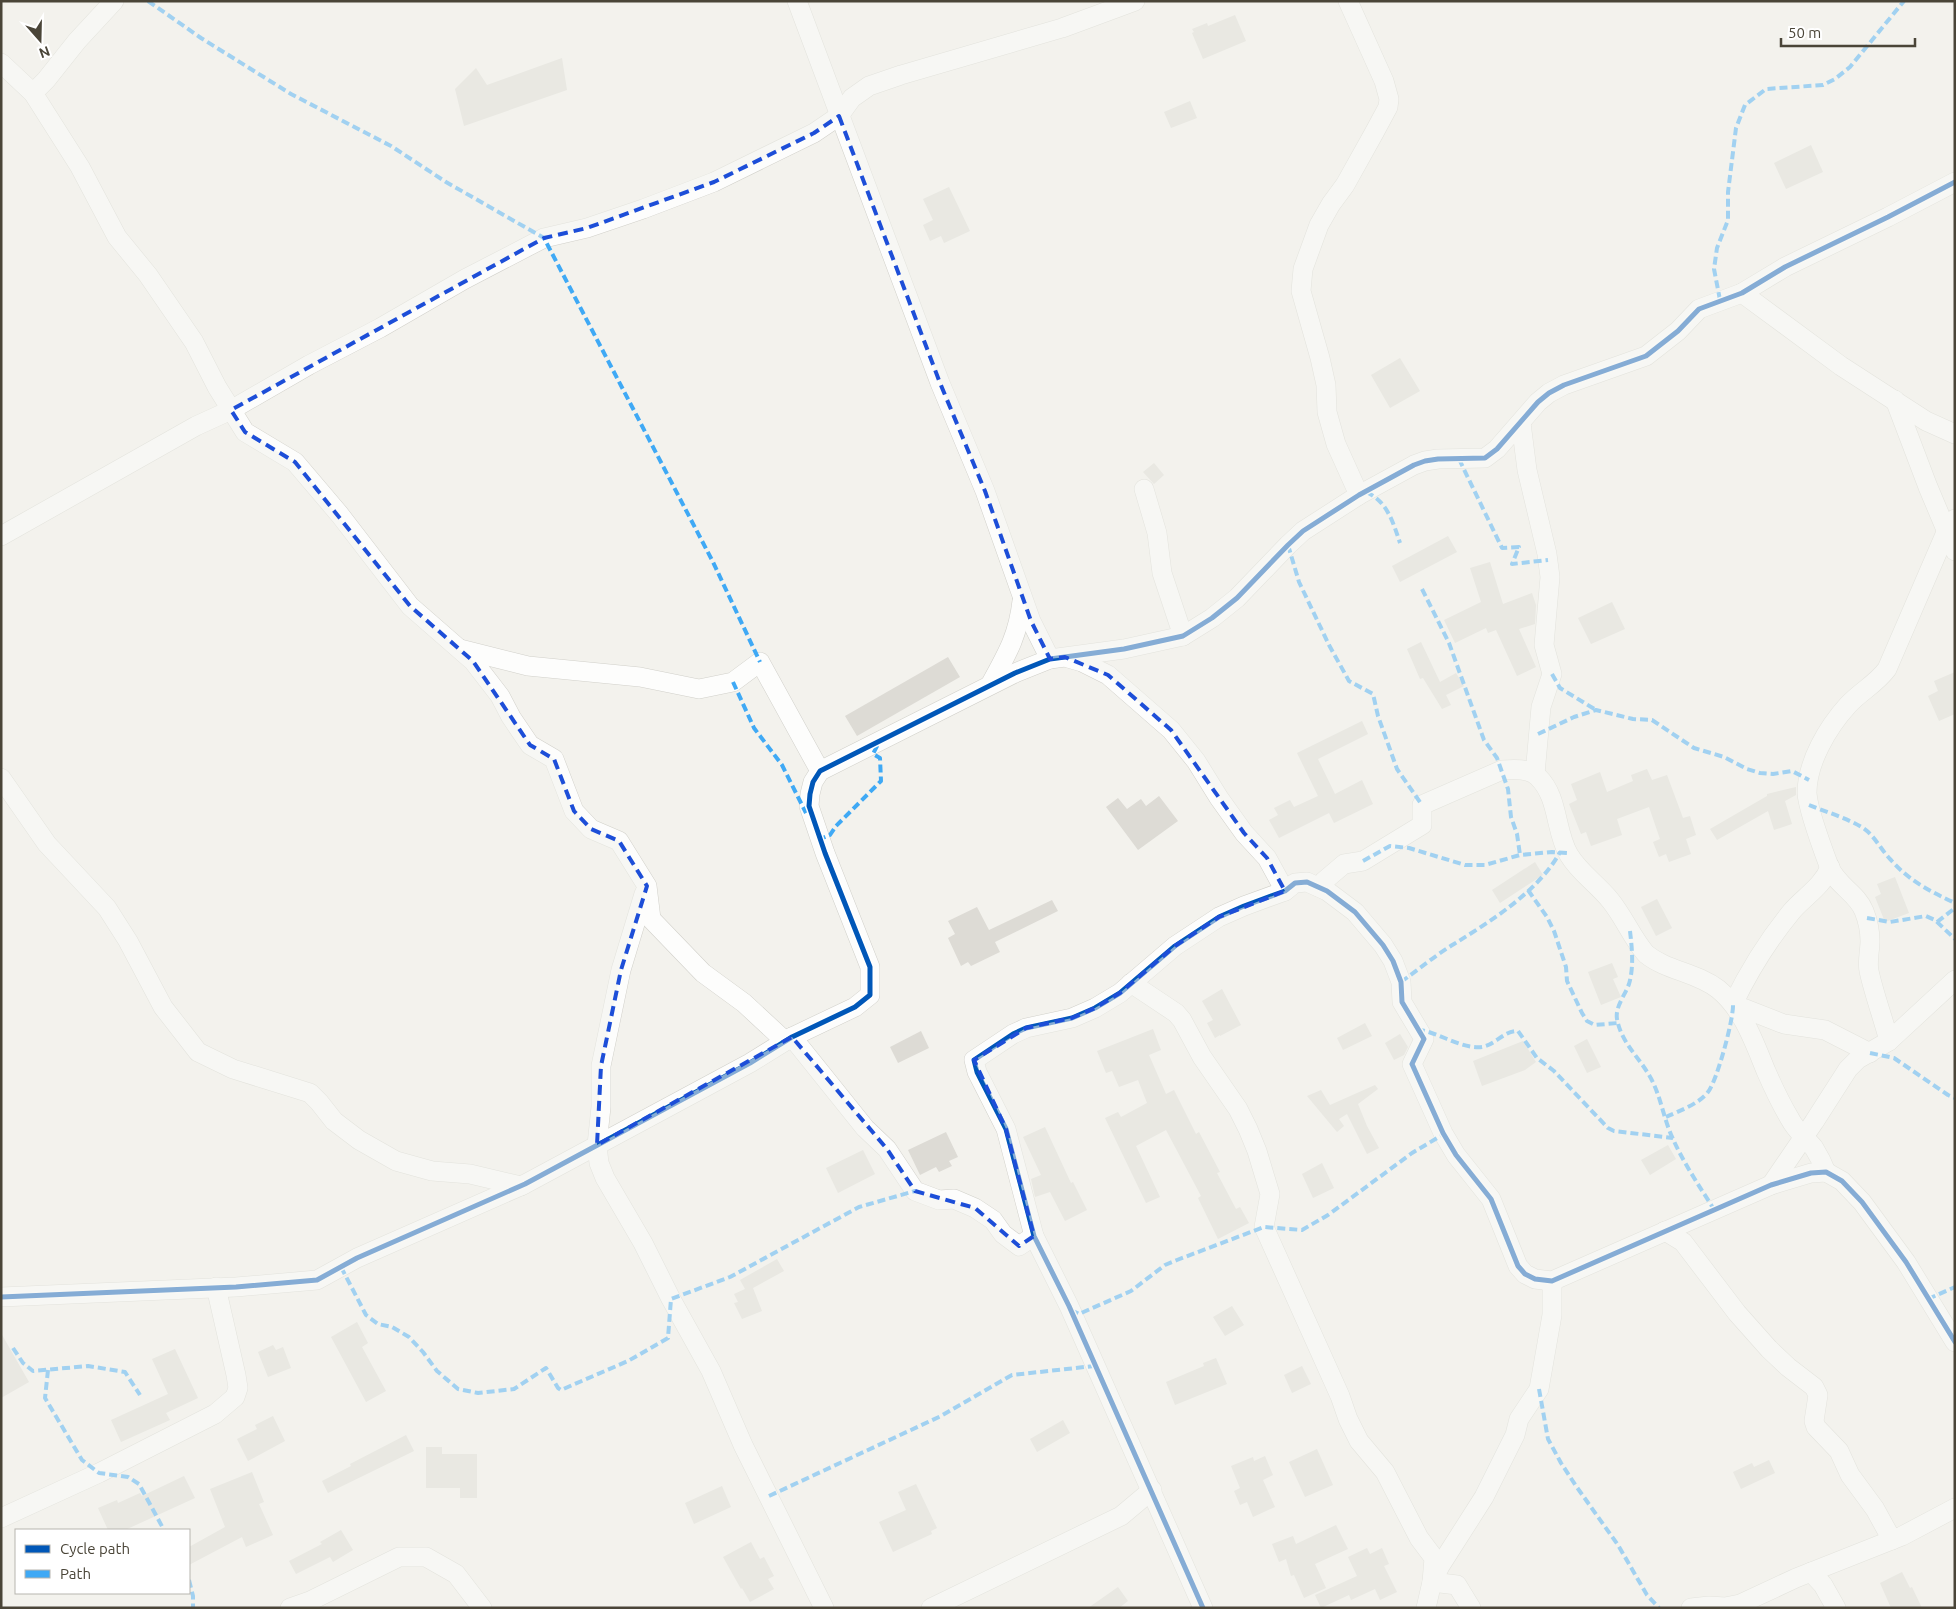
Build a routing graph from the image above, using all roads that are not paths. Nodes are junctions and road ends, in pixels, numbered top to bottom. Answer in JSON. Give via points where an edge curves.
{"nodes":[{"id":1,"x":114,"y":1,"type":"edge"},
{"id":2,"x":797,"y":1,"type":"edge"},
{"id":3,"x":1135,"y":1,"type":"edge"},
{"id":4,"x":1348,"y":1,"type":"edge"},
{"id":5,"x":1,"y":63,"type":"edge"},
{"id":6,"x":33,"y":93,"type":"junction"},
{"id":7,"x":839,"y":116,"type":"junction"},
{"id":8,"x":1955,"y":182,"type":"edge"},
{"id":9,"x":1742,"y":293,"type":"junction"},
{"id":10,"x":1895,"y":400,"type":"junction"},
{"id":11,"x":231,"y":410,"type":"junction"},
{"id":12,"x":1521,"y":423,"type":"junction"},
{"id":13,"x":1955,"y":434,"type":"edge"},
{"id":14,"x":1144,"y":489,"type":"dead end"},
{"id":15,"x":1359,"y":495,"type":"junction"},
{"id":16,"x":1951,"y":525,"type":"edge"},
{"id":17,"x":1,"y":536,"type":"edge"},
{"id":18,"x":1955,"y":551,"type":"edge"},
{"id":19,"x":1023,"y":597,"type":"junction"},
{"id":20,"x":1183,"y":636,"type":"junction"},
{"id":21,"x":457,"y":649,"type":"junction"},
{"id":22,"x":1057,"y":658,"type":"junction"},
{"id":23,"x":990,"y":685,"type":"junction"},
{"id":24,"x":820,"y":771,"type":"junction"},
{"id":25,"x":1535,"y":774,"type":"junction"},
{"id":26,"x":1,"y":778,"type":"edge"},
{"id":27,"x":1830,"y":867,"type":"junction"},
{"id":28,"x":647,"y":886,"type":"junction"},
{"id":29,"x":1319,"y":887,"type":"junction"},
{"id":30,"x":1285,"y":891,"type":"junction"},
{"id":31,"x":1955,"y":980,"type":"edge"},
{"id":32,"x":1130,"y":983,"type":"junction"},
{"id":33,"x":1732,"y":1004,"type":"junction"},
{"id":34,"x":789,"y":1039,"type":"junction"},
{"id":35,"x":1889,"y":1041,"type":"junction"},
{"id":36,"x":1870,"y":1052,"type":"junction"},
{"id":37,"x":1803,"y":1137,"type":"junction"},
{"id":38,"x":597,"y":1145,"type":"junction"},
{"id":39,"x":1826,"y":1172,"type":"junction"},
{"id":40,"x":1771,"y":1185,"type":"junction"},
{"id":41,"x":521,"y":1186,"type":"junction"},
{"id":42,"x":1665,"y":1231,"type":"junction"},
{"id":43,"x":1034,"y":1236,"type":"junction"},
{"id":44,"x":1552,"y":1281,"type":"junction"},
{"id":45,"x":216,"y":1287,"type":"junction"},
{"id":46,"x":1,"y":1297,"type":"edge"},
{"id":47,"x":1955,"y":1342,"type":"edge"},
{"id":48,"x":1152,"y":1490,"type":"junction"},
{"id":49,"x":1955,"y":1508,"type":"edge"},
{"id":50,"x":1,"y":1518,"type":"edge"},
{"id":51,"x":1892,"y":1540,"type":"junction"},
{"id":52,"x":1810,"y":1572,"type":"junction"},
{"id":53,"x":1432,"y":1582,"type":"junction"},
{"id":54,"x":290,"y":1608,"type":"edge"},
{"id":55,"x":482,"y":1608,"type":"edge"},
{"id":56,"x":824,"y":1608,"type":"edge"},
{"id":57,"x":932,"y":1608,"type":"edge"},
{"id":58,"x":1203,"y":1608,"type":"edge"},
{"id":59,"x":1426,"y":1608,"type":"edge"},
{"id":60,"x":1471,"y":1608,"type":"edge"},
{"id":61,"x":1691,"y":1608,"type":"edge"},
{"id":62,"x":1836,"y":1608,"type":"edge"}],
"edges":[{"from":1,"to":6,"type":"street"},
{"from":2,"to":7,"type":"street"},
{"from":3,"to":7,"type":"street","via":[[1062,28],[869,86],[852,98]]},
{"from":4,"to":15,"type":"street","via":[[1384,81],[1388,107],[1319,225],[1303,268],[1301,291],[1326,385],[1329,420]]},
{"from":5,"to":6,"type":"street"},
{"from":6,"to":11,"type":"street","via":[[80,167],[117,237],[148,274],[194,342]]},
{"from":7,"to":11,"type":"street","via":[[814,133],[714,182],[586,228],[544,238]]},
{"from":7,"to":19,"type":"street"},
{"from":8,"to":9,"type":"street","via":[[1785,267]]},
{"from":9,"to":10,"type":"street","via":[[1841,366]]},
{"from":9,"to":12,"type":"street","via":[[1699,308],[1678,331],[1646,356],[1549,393]]},
{"from":10,"to":13,"type":"street","via":[[1926,421]]},
{"from":10,"to":16,"type":"street","via":[[1928,487]]},
{"from":11,"to":17,"type":"street","via":[[196,426]]},
{"from":11,"to":21,"type":"street","via":[[246,432],[295,462],[410,606]]},
{"from":12,"to":15,"type":"street","via":[[1485,458],[1425,461]]},
{"from":12,"to":25,"type":"street","via":[[1526,470],[1548,554],[1550,577],[1544,645],[1552,674],[1541,707]]},
{"from":14,"to":20,"type":"street","via":[[1157,533],[1162,573]]},
{"from":15,"to":20,"type":"street","via":[[1303,531],[1237,598]]},
{"from":16,"to":18,"type":"street"},
{"from":16,"to":27,"type":"street","via":[[1887,669],[1848,704],[1823,740],[1810,770],[1808,800]]},
{"from":19,"to":22,"type":"street","via":[[1031,621]]},
{"from":19,"to":23,"type":"street","via":[[1016,635]]},
{"from":20,"to":22,"type":"street","via":[[1124,649]]},
{"from":21,"to":24,"type":"street","via":[[528,666],[640,677],[699,689],[733,682],[760,662]]},
{"from":21,"to":28,"type":"street","via":[[473,662],[500,696],[530,745],[554,759],[574,811],[591,829],[619,841]]},
{"from":22,"to":23,"type":"street"},
{"from":22,"to":30,"type":"street","via":[[1082,662],[1108,675],[1171,730],[1244,833],[1267,858]]},
{"from":23,"to":24,"type":"street"},
{"from":24,"to":34,"type":"street","via":[[813,782],[810,806],[824,853],[870,967],[870,996],[855,1007]]},
{"from":25,"to":29,"type":"street","via":[[1526,770],[1502,770],[1428,801],[1422,805],[1422,825],[1363,861],[1344,864]]},
{"from":25,"to":33,"type":"street","via":[[1546,788],[1568,853],[1610,899],[1642,950],[1654,961],[1705,981]]},
{"from":26,"to":41,"type":"street","via":[[47,844],[107,908],[163,1007],[198,1052],[233,1069],[310,1093],[334,1121],[396,1161],[432,1171],[470,1174]]},
{"from":27,"to":33,"type":"street","via":[[1821,882],[1768,942]]},
{"from":27,"to":35,"type":"street","via":[[1839,882],[1859,902],[1867,918],[1869,970]]},
{"from":28,"to":34,"type":"street","via":[[651,919],[703,973]]},
{"from":28,"to":38,"type":"street","via":[[621,970],[601,1066]]},
{"from":29,"to":30,"type":"street","via":[[1307,882],[1295,883]]},
{"from":29,"to":44,"type":"street","via":[[1355,912],[1384,945],[1401,982],[1402,1002],[1424,1039],[1412,1064],[1443,1133],[1491,1199],[1518,1266],[1535,1279]]},
{"from":30,"to":32,"type":"street","via":[[1219,917],[1175,946]]},
{"from":31,"to":35,"type":"street"},
{"from":32,"to":43,"type":"street","via":[[1095,1008],[1072,1018],[1026,1028],[974,1060],[1006,1129]]},
{"from":32,"to":53,"type":"street","via":[[1182,1020],[1202,1057],[1238,1109],[1258,1151],[1270,1194],[1264,1227],[1359,1441],[1385,1472],[1419,1538],[1434,1558]]},
{"from":33,"to":36,"type":"street","via":[[1784,1024],[1825,1030]]},
{"from":33,"to":37,"type":"street","via":[[1750,1032],[1790,1119]]},
{"from":34,"to":38,"type":"street"},
{"from":34,"to":43,"type":"street","via":[[886,1150],[915,1190],[939,1200],[954,1199],[975,1208],[993,1220],[1016,1246]]},
{"from":35,"to":36,"type":"street"},
{"from":36,"to":37,"type":"street","via":[[1848,1069]]},
{"from":37,"to":39,"type":"street","via":[[1815,1149]]},
{"from":37,"to":40,"type":"street"},
{"from":38,"to":41,"type":"street"},
{"from":38,"to":56,"type":"street","via":[[605,1178],[711,1371],[743,1444]]},
{"from":39,"to":40,"type":"street"},
{"from":39,"to":47,"type":"street","via":[[1842,1181],[1862,1202],[1906,1262]]},
{"from":40,"to":42,"type":"street"},
{"from":41,"to":45,"type":"street","via":[[357,1258],[317,1280]]},
{"from":42,"to":44,"type":"street"},
{"from":42,"to":51,"type":"street","via":[[1683,1242],[1769,1349],[1814,1387],[1818,1395],[1816,1427],[1839,1451],[1850,1475],[1875,1508]]},
{"from":43,"to":48,"type":"street"},
{"from":44,"to":53,"type":"street","via":[[1552,1315],[1539,1389],[1519,1419],[1516,1435],[1484,1497],[1448,1550]]},
{"from":45,"to":46,"type":"street"},
{"from":45,"to":50,"type":"street","via":[[236,1375],[238,1388],[235,1397],[215,1414]]},
{"from":48,"to":57,"type":"street","via":[[1121,1516]]},
{"from":48,"to":58,"type":"street"},
{"from":49,"to":51,"type":"street"},
{"from":51,"to":52,"type":"street"},
{"from":52,"to":61,"type":"street","via":[[1732,1607]]},
{"from":52,"to":62,"type":"street"},
{"from":53,"to":59,"type":"street"},
{"from":53,"to":60,"type":"street","via":[[1457,1585]]},
{"from":54,"to":55,"type":"street","via":[[399,1557],[426,1557],[456,1574]]}]}
